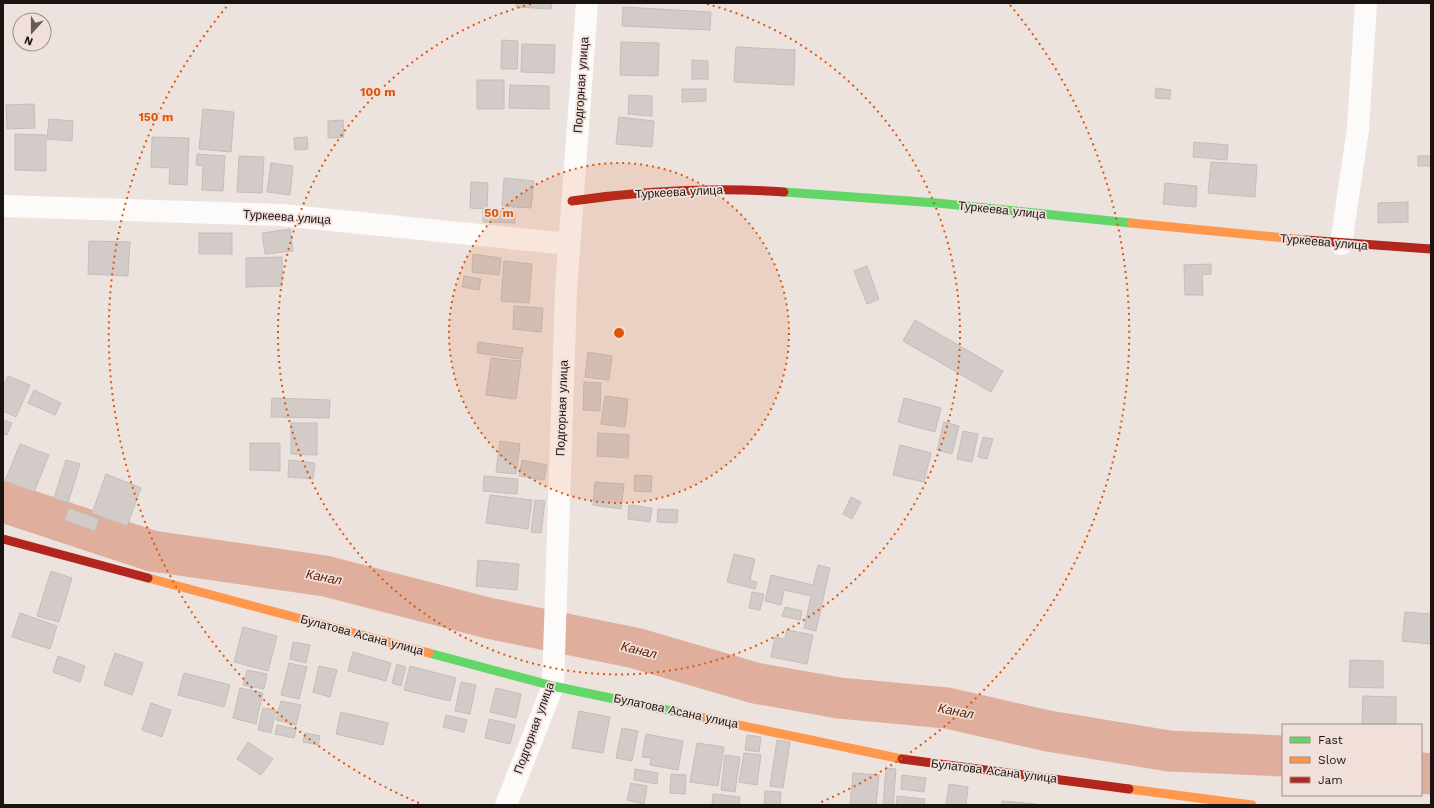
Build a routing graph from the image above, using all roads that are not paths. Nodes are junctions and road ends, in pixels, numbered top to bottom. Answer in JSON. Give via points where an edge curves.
{"nodes":[{"id":1,"x":587,"y":3,"type":"edge"},
{"id":2,"x":1366,"y":3,"type":"edge"},
{"id":3,"x":572,"y":201,"type":"junction"},
{"id":4,"x":3,"y":206,"type":"edge"},
{"id":5,"x":569,"y":244,"type":"junction"},
{"id":6,"x":1341,"y":244,"type":"junction"},
{"id":7,"x":1431,"y":248,"type":"edge"},
{"id":8,"x":3,"y":539,"type":"edge"},
{"id":9,"x":553,"y":686,"type":"junction"},
{"id":10,"x":506,"y":805,"type":"edge"},
{"id":11,"x":1252,"y":805,"type":"edge"}],
"edges":[{"from":1,"to":3,"type":"street","name":"Подгорная улица"},
{"from":2,"to":6,"type":"street","via":[[1358,129]]},
{"from":3,"to":5,"type":"street","name":"Подгорная улица"},
{"from":3,"to":6,"type":"street","name":"Туркеева улица","via":[[615,195],[737,189],[937,203]]},
{"from":4,"to":5,"type":"street","name":"Туркеева улица","via":[[281,215]]},
{"from":5,"to":9,"type":"street","name":"Подгорная улица"},
{"from":6,"to":7,"type":"street","name":"Туркеева улица"},
{"from":8,"to":9,"type":"street","name":"Булатова Асана улица"},
{"from":9,"to":10,"type":"street","name":"Подгорная улица"},
{"from":9,"to":11,"type":"street","name":"Булатова Асана улица","via":[[892,758]]}]}
